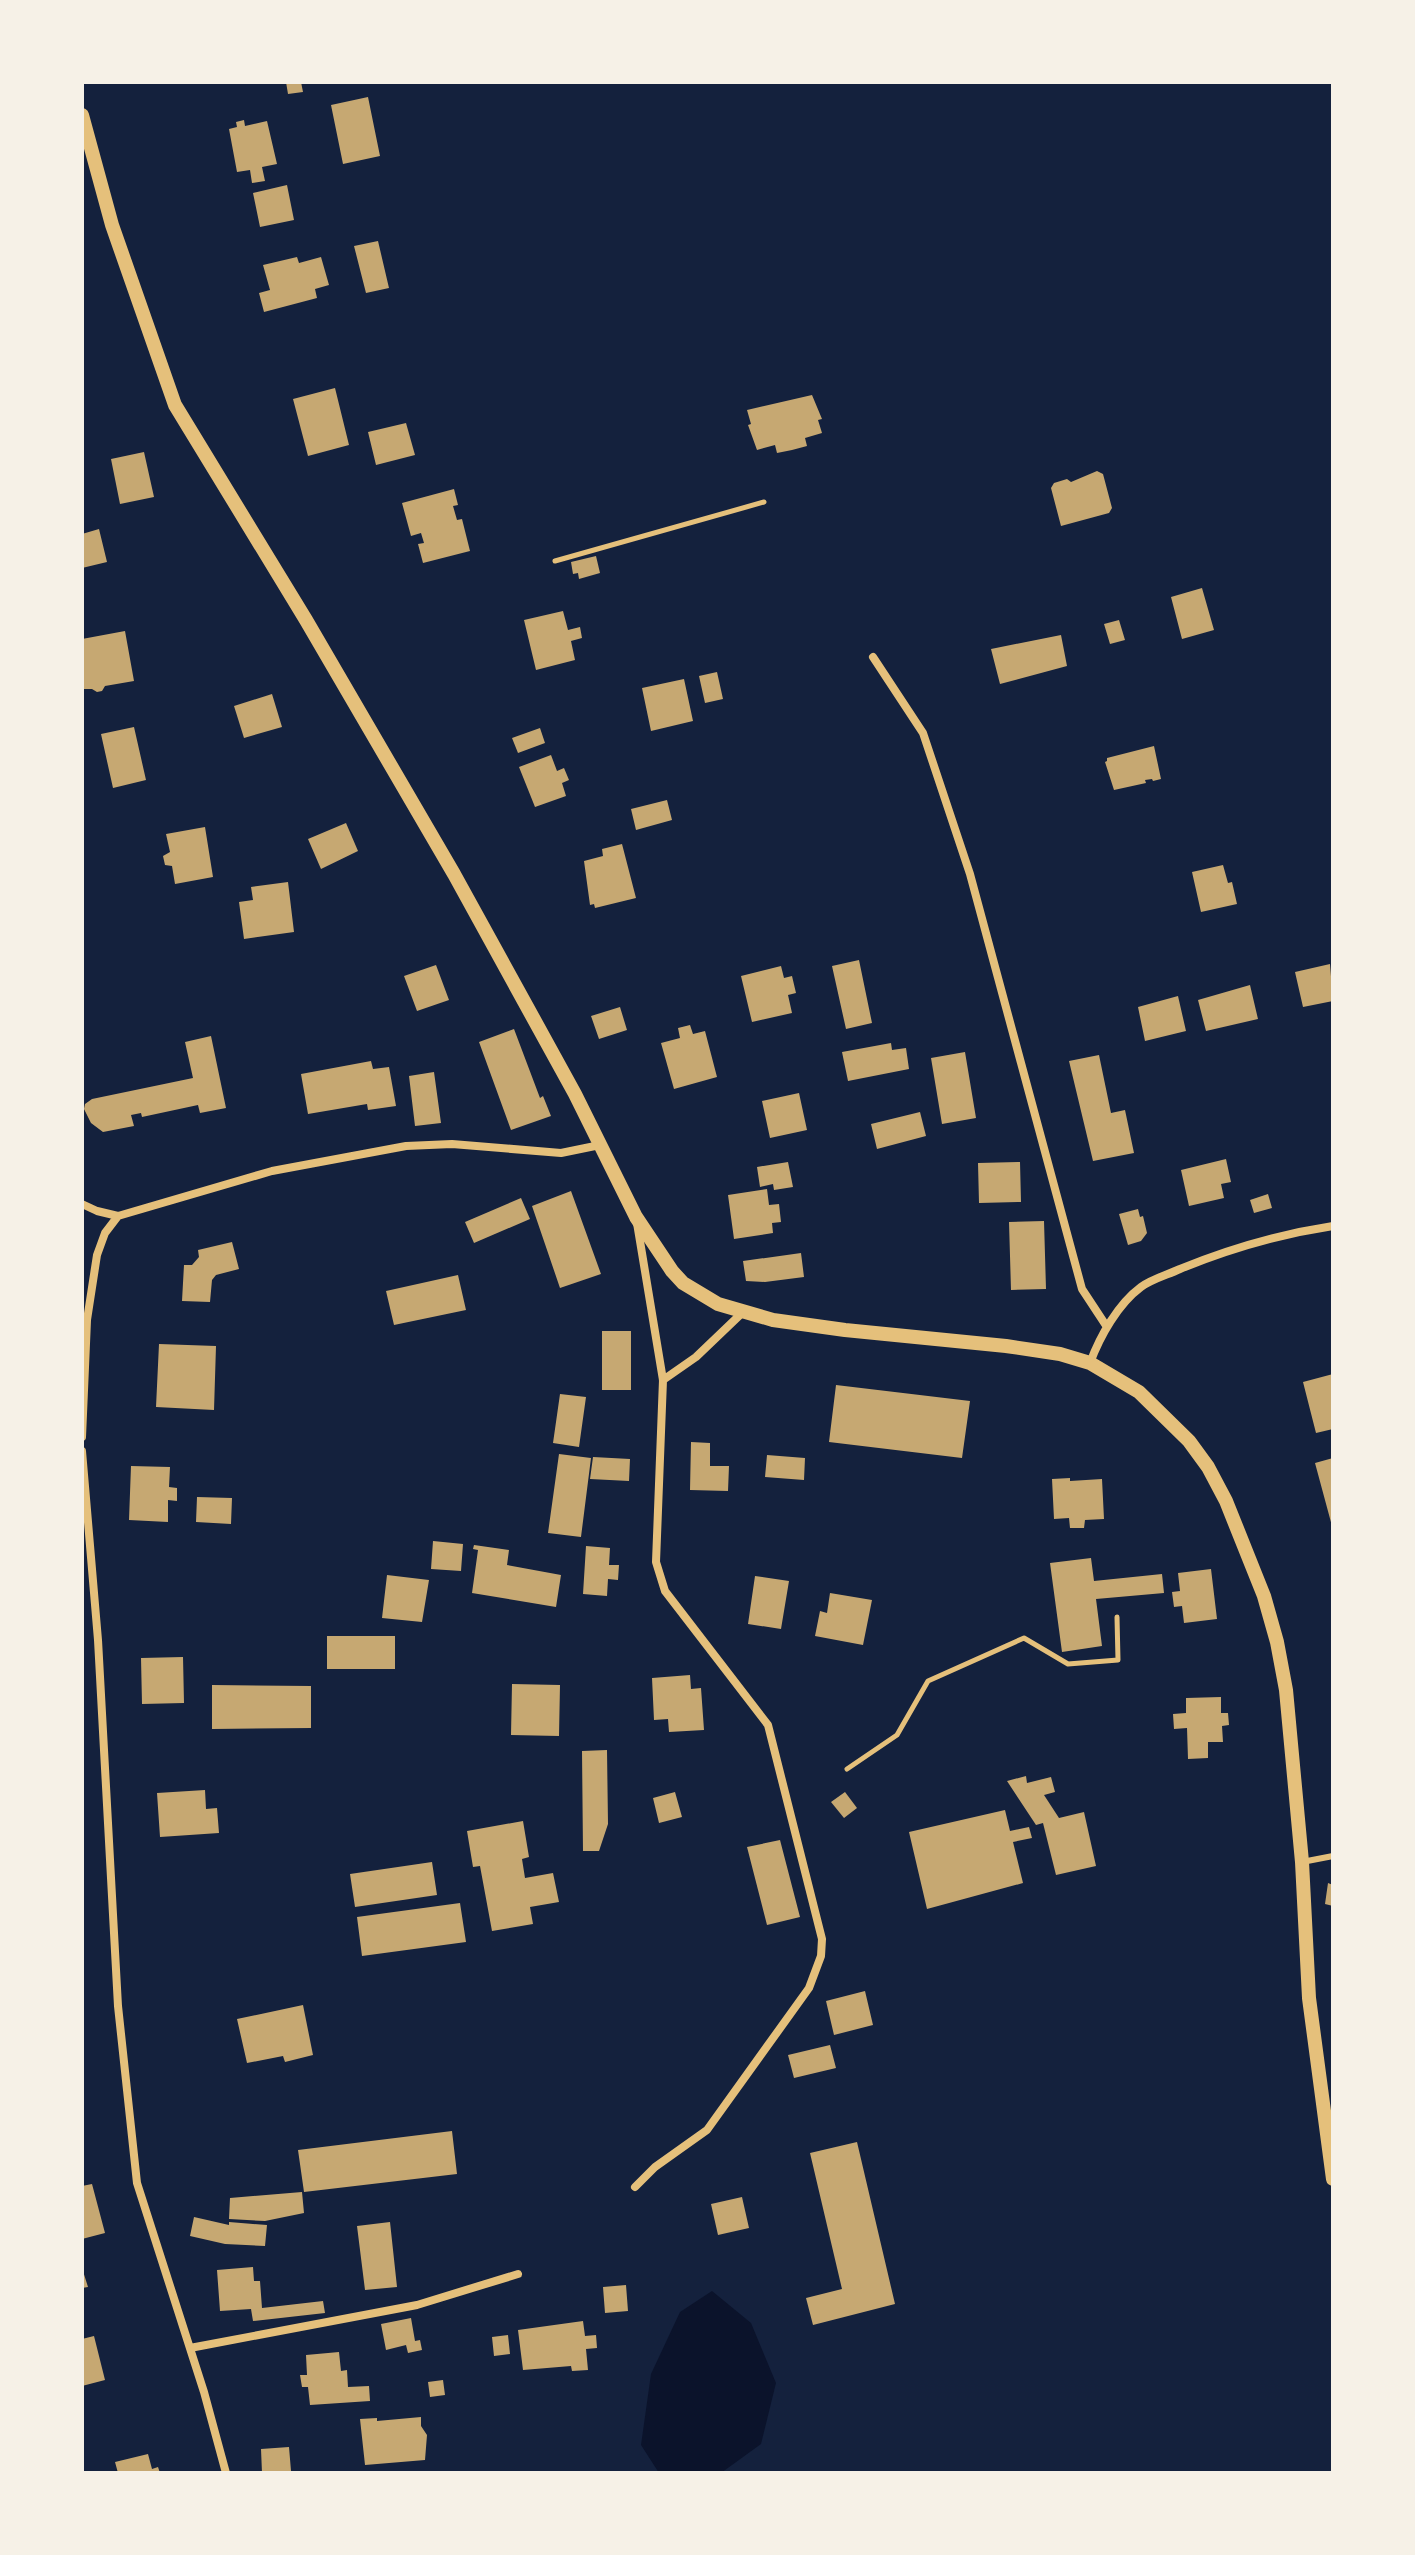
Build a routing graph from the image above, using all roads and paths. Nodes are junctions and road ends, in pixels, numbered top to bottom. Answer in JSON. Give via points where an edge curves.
{"nodes":[{"id":1,"x":82,"y":115,"type":"edge"},
{"id":2,"x":764,"y":502,"type":"dead end"},
{"id":3,"x":555,"y":561,"type":"dead end"},
{"id":4,"x":873,"y":657,"type":"dead end"},
{"id":5,"x":600,"y":1145,"type":"junction"},
{"id":6,"x":82,"y":1204,"type":"edge"},
{"id":7,"x":118,"y":1216,"type":"junction"},
{"id":8,"x":636,"y":1217,"type":"junction"},
{"id":9,"x":1333,"y":1226,"type":"edge"},
{"id":10,"x":742,"y":1313,"type":"junction"},
{"id":11,"x":1107,"y":1327,"type":"junction"},
{"id":12,"x":1090,"y":1363,"type":"junction"},
{"id":13,"x":663,"y":1380,"type":"junction"},
{"id":14,"x":82,"y":1437,"type":"edge"},
{"id":15,"x":82,"y":1451,"type":"edge"},
{"id":16,"x":1117,"y":1617,"type":"dead end"},
{"id":17,"x":847,"y":1769,"type":"dead end"},
{"id":18,"x":1333,"y":1856,"type":"edge"},
{"id":19,"x":1302,"y":1862,"type":"junction"},
{"id":20,"x":1333,"y":2179,"type":"edge"},
{"id":21,"x":635,"y":2187,"type":"dead end"},
{"id":22,"x":518,"y":2274,"type":"dead end"},
{"id":23,"x":190,"y":2348,"type":"junction"},
{"id":24,"x":226,"y":2473,"type":"edge"}],
"edges":[{"from":1,"to":5,"type":"street","via":[[112,225],[175,405],[454,874]]},
{"from":2,"to":3,"type":"path"},
{"from":4,"to":11,"type":"street","via":[[923,733],[970,874],[1082,1289]]},
{"from":5,"to":7,"type":"street","via":[[561,1153],[452,1144],[406,1146],[272,1171]]},
{"from":5,"to":8,"type":"street"},
{"from":6,"to":7,"type":"street"},
{"from":7,"to":14,"type":"street","via":[[97,1255],[87,1320]]},
{"from":8,"to":10,"type":"street","via":[[683,1283]]},
{"from":8,"to":13,"type":"street"},
{"from":9,"to":11,"type":"street","via":[[1217,1254],[1144,1285]]},
{"from":10,"to":12,"type":"street","via":[[1033,1350]]},
{"from":10,"to":13,"type":"street"},
{"from":11,"to":12,"type":"street"},
{"from":12,"to":19,"type":"street","via":[[1139,1392],[1189,1441],[1226,1501],[1277,1642]]},
{"from":13,"to":21,"type":"street","via":[[656,1562],[665,1591],[768,1725],[822,1939],[809,1988],[707,2130]]},
{"from":15,"to":23,"type":"street","via":[[120,2028],[137,2183]]},
{"from":16,"to":17,"type":"path","via":[[1118,1660],[1068,1664],[1024,1638],[928,1681],[897,1735]]},
{"from":18,"to":19,"type":"lane"},
{"from":19,"to":20,"type":"street","via":[[1309,1998]]},
{"from":22,"to":23,"type":"street","via":[[417,2305]]},
{"from":23,"to":24,"type":"street"}]}
